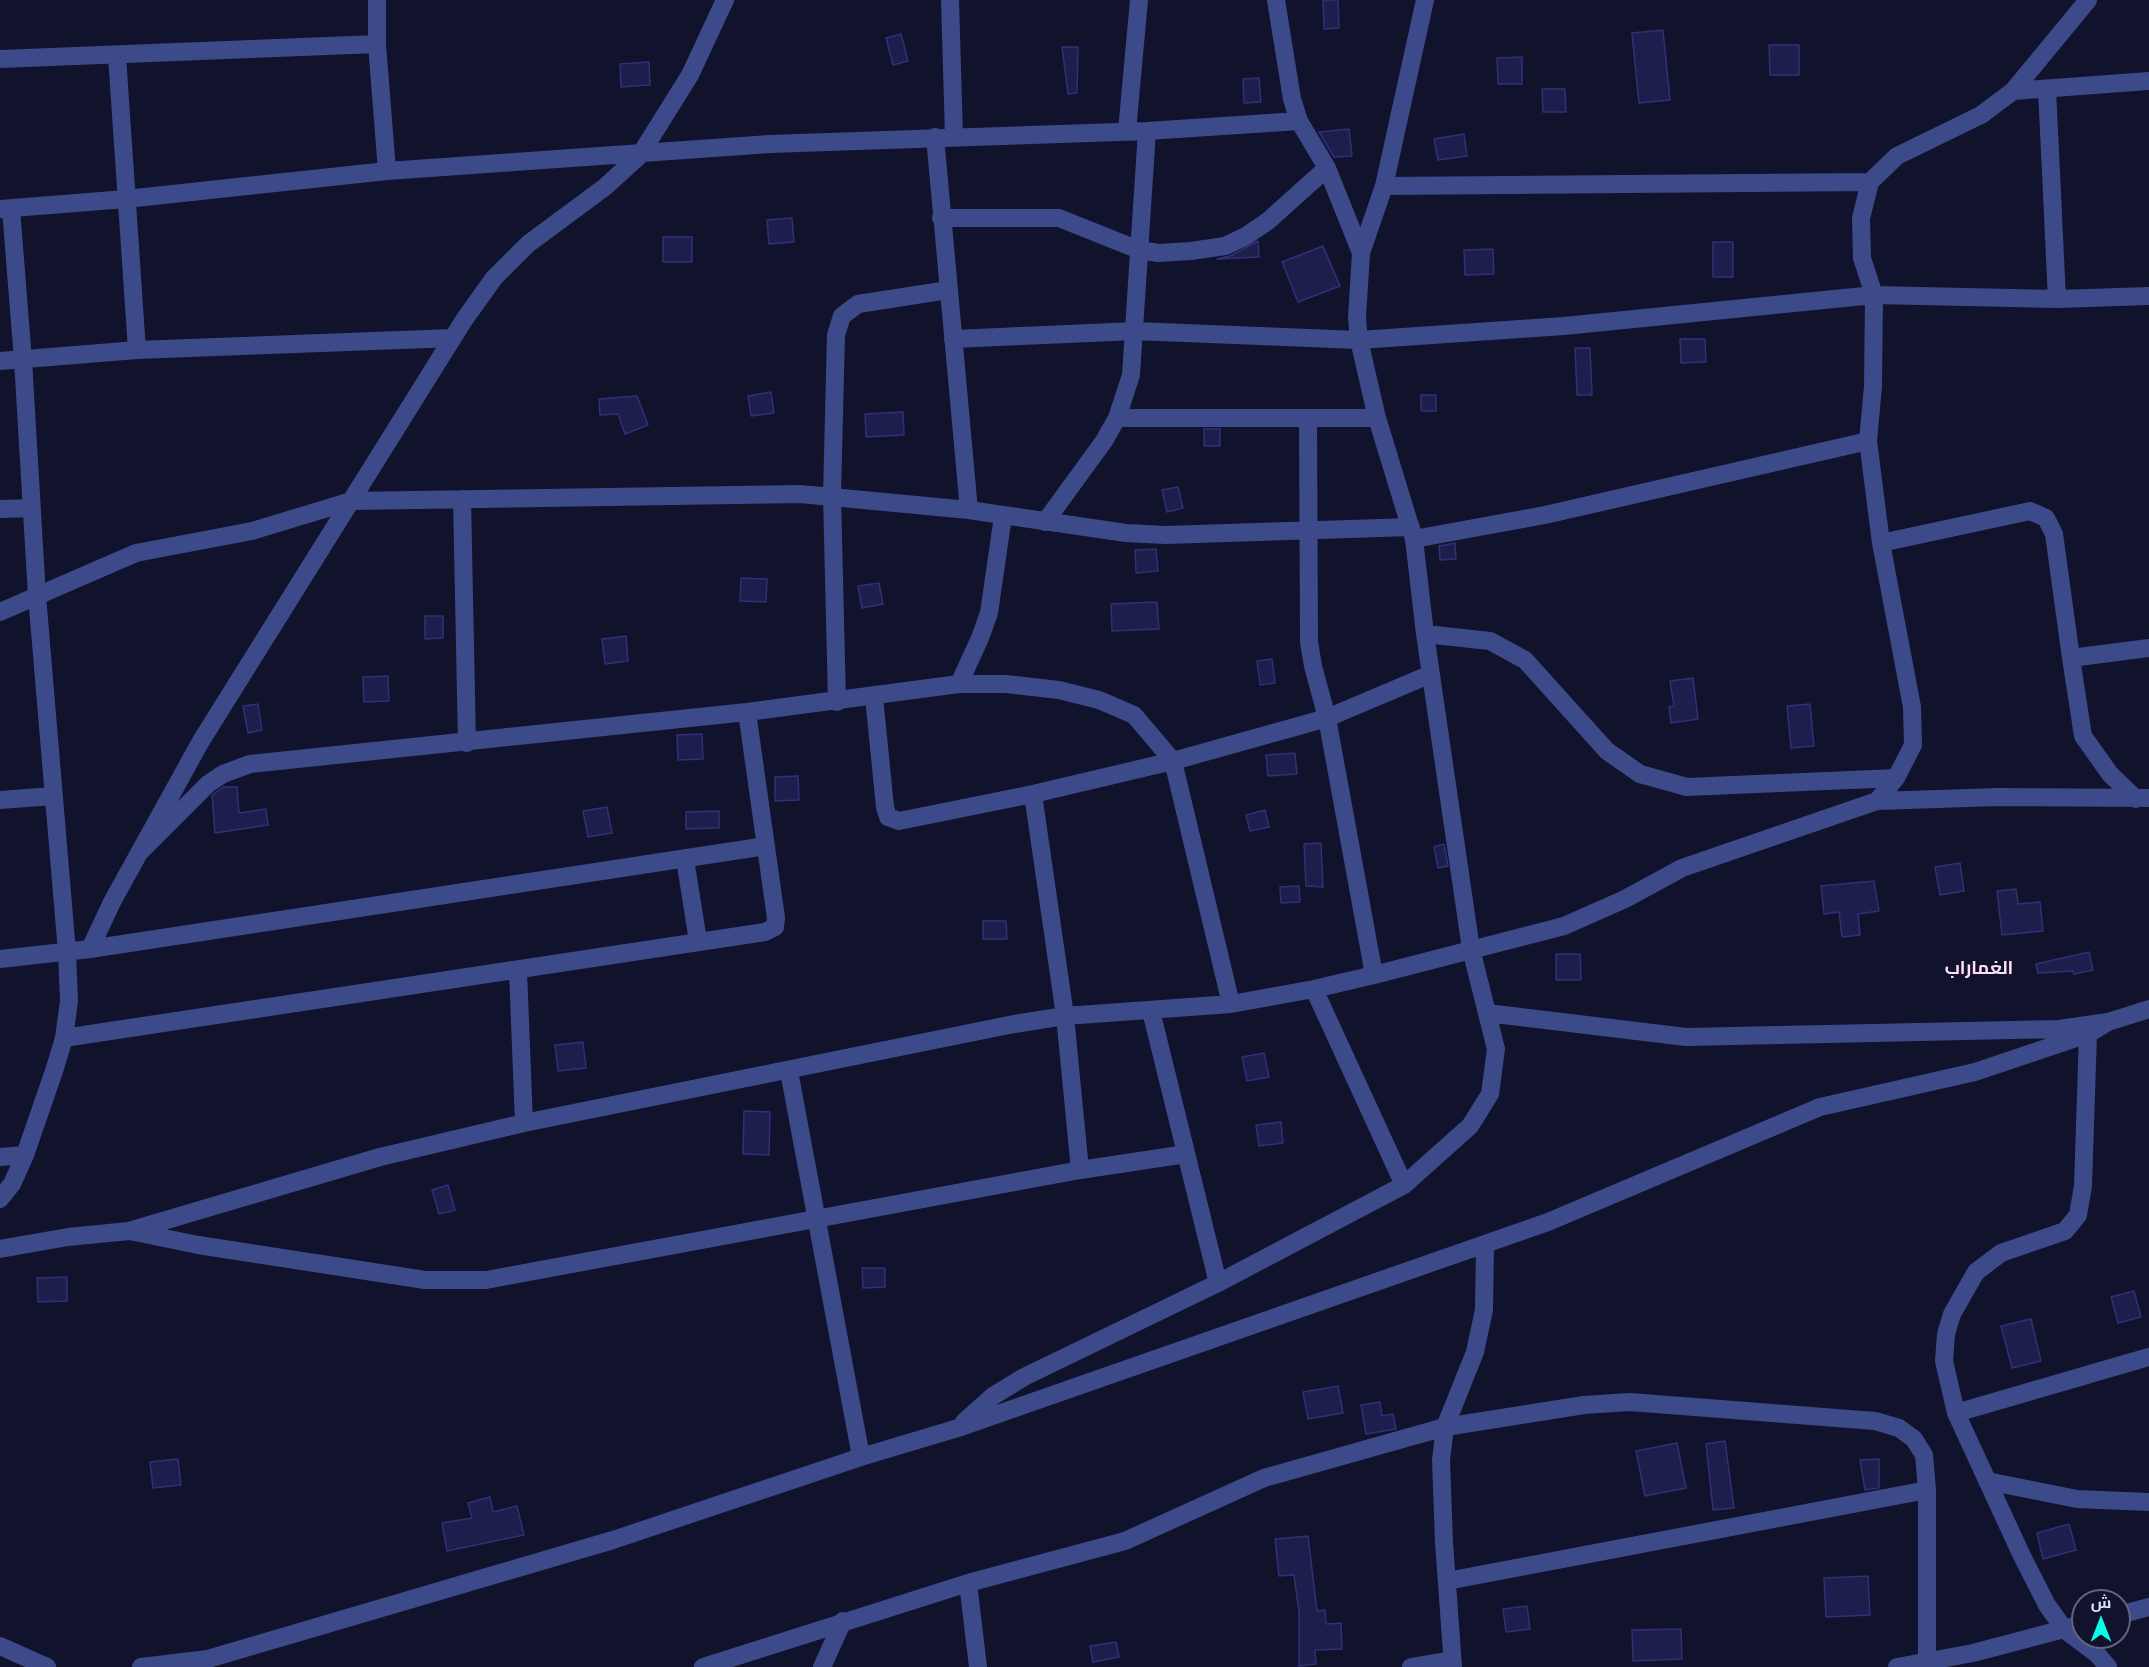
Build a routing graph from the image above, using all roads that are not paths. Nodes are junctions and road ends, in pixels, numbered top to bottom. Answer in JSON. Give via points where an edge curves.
{"nodes":[{"id":1,"x":377,"y":0,"type":"edge"},
{"id":2,"x":726,"y":0,"type":"edge"},
{"id":3,"x":950,"y":0,"type":"edge"},
{"id":4,"x":1139,"y":0,"type":"edge"},
{"id":5,"x":1276,"y":0,"type":"edge"},
{"id":6,"x":1425,"y":0,"type":"edge"},
{"id":7,"x":2088,"y":0,"type":"edge"},
{"id":8,"x":377,"y":44,"type":"junction"},
{"id":9,"x":117,"y":56,"type":"junction"},
{"id":10,"x":0,"y":59,"type":"edge"},
{"id":11,"x":2149,"y":81,"type":"edge"},
{"id":12,"x":2047,"y":89,"type":"junction"},
{"id":13,"x":2013,"y":91,"type":"junction"},
{"id":14,"x":1299,"y":121,"type":"junction"},
{"id":15,"x":1127,"y":131,"type":"junction"},
{"id":16,"x":1147,"y":131,"type":"junction"},
{"id":17,"x":935,"y":137,"type":"junction"},
{"id":18,"x":954,"y":137,"type":"junction"},
{"id":19,"x":640,"y":155,"type":"junction"},
{"id":20,"x":1327,"y":168,"type":"junction"},
{"id":21,"x":387,"y":171,"type":"junction"},
{"id":22,"x":1870,"y":182,"type":"junction"},
{"id":23,"x":1384,"y":186,"type":"junction"},
{"id":24,"x":126,"y":199,"type":"junction"},
{"id":25,"x":6,"y":209,"type":"edge"},
{"id":26,"x":941,"y":218,"type":"junction"},
{"id":27,"x":1139,"y":250,"type":"junction"},
{"id":28,"x":1360,"y":253,"type":"junction"},
{"id":29,"x":948,"y":290,"type":"junction"},
{"id":30,"x":1874,"y":295,"type":"junction"},
{"id":31,"x":2149,"y":296,"type":"edge"},
{"id":32,"x":2057,"y":299,"type":"junction"},
{"id":33,"x":1136,"y":331,"type":"junction"},
{"id":34,"x":453,"y":338,"type":"junction"},
{"id":35,"x":953,"y":339,"type":"junction"},
{"id":36,"x":1359,"y":340,"type":"junction"},
{"id":37,"x":137,"y":350,"type":"junction"},
{"id":38,"x":23,"y":360,"type":"junction"},
{"id":39,"x":0,"y":361,"type":"edge"},
{"id":40,"x":1117,"y":418,"type":"junction"},
{"id":41,"x":1308,"y":418,"type":"junction"},
{"id":42,"x":1377,"y":418,"type":"junction"},
{"id":43,"x":1868,"y":441,"type":"junction"},
{"id":44,"x":832,"y":495,"type":"junction"},
{"id":45,"x":462,"y":499,"type":"junction"},
{"id":46,"x":351,"y":501,"type":"junction"},
{"id":47,"x":32,"y":508,"type":"junction"},
{"id":48,"x":0,"y":509,"type":"edge"},
{"id":49,"x":969,"y":510,"type":"junction"},
{"id":50,"x":1003,"y":516,"type":"junction"},
{"id":51,"x":1045,"y":522,"type":"junction"},
{"id":52,"x":1307,"y":531,"type":"junction"},
{"id":53,"x":1412,"y":533,"type":"junction"},
{"id":54,"x":1881,"y":543,"type":"junction"},
{"id":55,"x":37,"y":596,"type":"junction"},
{"id":56,"x":0,"y":612,"type":"edge"},
{"id":57,"x":1425,"y":634,"type":"junction"},
{"id":58,"x":2149,"y":648,"type":"edge"},
{"id":59,"x":2072,"y":658,"type":"junction"},
{"id":60,"x":1431,"y":674,"type":"junction"},
{"id":61,"x":959,"y":684,"type":"junction"},
{"id":62,"x":874,"y":697,"type":"junction"},
{"id":63,"x":837,"y":702,"type":"junction"},
{"id":64,"x":747,"y":712,"type":"junction"},
{"id":65,"x":1327,"y":718,"type":"junction"},
{"id":66,"x":467,"y":742,"type":"junction"},
{"id":67,"x":1173,"y":761,"type":"junction"},
{"id":68,"x":1896,"y":778,"type":"junction"},
{"id":69,"x":1033,"y":794,"type":"junction"},
{"id":70,"x":53,"y":796,"type":"junction"},
{"id":71,"x":2142,"y":799,"type":"edge"},
{"id":72,"x":0,"y":800,"type":"edge"},
{"id":73,"x":1877,"y":801,"type":"junction"},
{"id":74,"x":766,"y":846,"type":"junction"},
{"id":75,"x":141,"y":850,"type":"junction"},
{"id":76,"x":685,"y":859,"type":"junction"},
{"id":77,"x":698,"y":941,"type":"junction"},
{"id":78,"x":90,"y":949,"type":"junction"},
{"id":79,"x":1471,"y":949,"type":"junction"},
{"id":80,"x":67,"y":952,"type":"junction"},
{"id":81,"x":0,"y":959,"type":"edge"},
{"id":82,"x":518,"y":971,"type":"junction"},
{"id":83,"x":1374,"y":975,"type":"junction"},
{"id":84,"x":1314,"y":990,"type":"junction"},
{"id":85,"x":1231,"y":1004,"type":"junction"},
{"id":86,"x":2149,"y":1010,"type":"edge"},
{"id":87,"x":1151,"y":1011,"type":"junction"},
{"id":88,"x":1487,"y":1013,"type":"junction"},
{"id":89,"x":1065,"y":1016,"type":"junction"},
{"id":90,"x":2108,"y":1022,"type":"junction"},
{"id":91,"x":2088,"y":1034,"type":"junction"},
{"id":92,"x":64,"y":1038,"type":"junction"},
{"id":93,"x":789,"y":1071,"type":"junction"},
{"id":94,"x":524,"y":1123,"type":"junction"},
{"id":95,"x":1186,"y":1154,"type":"junction"},
{"id":96,"x":25,"y":1155,"type":"junction"},
{"id":97,"x":0,"y":1157,"type":"edge"},
{"id":98,"x":1080,"y":1170,"type":"junction"},
{"id":99,"x":1404,"y":1185,"type":"junction"},
{"id":100,"x":0,"y":1199,"type":"edge"},
{"id":101,"x":817,"y":1218,"type":"junction"},
{"id":102,"x":129,"y":1231,"type":"junction"},
{"id":103,"x":1485,"y":1245,"type":"junction"},
{"id":104,"x":0,"y":1249,"type":"edge"},
{"id":105,"x":1218,"y":1283,"type":"junction"},
{"id":106,"x":2149,"y":1357,"type":"edge"},
{"id":107,"x":1956,"y":1413,"type":"junction"},
{"id":108,"x":1446,"y":1426,"type":"junction"},
{"id":109,"x":958,"y":1428,"type":"junction"},
{"id":110,"x":861,"y":1457,"type":"junction"},
{"id":111,"x":1987,"y":1481,"type":"junction"},
{"id":112,"x":1927,"y":1490,"type":"junction"},
{"id":113,"x":2149,"y":1502,"type":"edge"},
{"id":114,"x":1447,"y":1581,"type":"junction"},
{"id":115,"x":968,"y":1583,"type":"junction"},
{"id":116,"x":2149,"y":1607,"type":"edge"},
{"id":117,"x":2131,"y":1612,"type":"edge"},
{"id":118,"x":843,"y":1621,"type":"junction"},
{"id":119,"x":2071,"y":1627,"type":"edge"},
{"id":120,"x":2065,"y":1629,"type":"junction"},
{"id":121,"x":0,"y":1646,"type":"edge"},
{"id":122,"x":1453,"y":1663,"type":"edge"},
{"id":123,"x":1927,"y":1665,"type":"edge"},
{"id":124,"x":47,"y":1667,"type":"edge"},
{"id":125,"x":141,"y":1667,"type":"edge"},
{"id":126,"x":703,"y":1667,"type":"edge"},
{"id":127,"x":822,"y":1667,"type":"edge"},
{"id":128,"x":978,"y":1667,"type":"edge"},
{"id":129,"x":1411,"y":1667,"type":"edge"},
{"id":130,"x":1897,"y":1667,"type":"edge"},
{"id":131,"x":2108,"y":1667,"type":"edge"}],
"edges":[{"from":1,"to":8,"type":"street"},
{"from":2,"to":19,"type":"street","via":[[690,75]]},
{"from":3,"to":18,"type":"street"},
{"from":4,"to":15,"type":"street"},
{"from":5,"to":14,"type":"street"},
{"from":6,"to":23,"type":"street"},
{"from":7,"to":13,"type":"street"},
{"from":8,"to":9,"type":"street"},
{"from":8,"to":21,"type":"street"},
{"from":9,"to":10,"type":"street"},
{"from":9,"to":24,"type":"street"},
{"from":11,"to":12,"type":"street"},
{"from":12,"to":13,"type":"street"},
{"from":12,"to":32,"type":"street"},
{"from":13,"to":22,"type":"street","via":[[1981,115],[1897,156]]},
{"from":14,"to":16,"type":"street"},
{"from":14,"to":20,"type":"street"},
{"from":15,"to":16,"type":"street"},
{"from":15,"to":18,"type":"street"},
{"from":16,"to":27,"type":"street"},
{"from":17,"to":18,"type":"street"},
{"from":17,"to":19,"type":"street","via":[[770,144]]},
{"from":17,"to":26,"type":"street"},
{"from":19,"to":21,"type":"street"},
{"from":19,"to":34,"type":"street","via":[[528,244],[494,278]]},
{"from":20,"to":27,"type":"street","via":[[1268,221],[1224,246],[1158,253]]},
{"from":20,"to":28,"type":"street"},
{"from":21,"to":24,"type":"street"},
{"from":22,"to":23,"type":"street"},
{"from":22,"to":30,"type":"street","via":[[1861,218],[1862,258]]},
{"from":23,"to":28,"type":"street"},
{"from":24,"to":25,"type":"street"},
{"from":24,"to":37,"type":"street"},
{"from":25,"to":38,"type":"street"},
{"from":26,"to":27,"type":"street","via":[[1059,218]]},
{"from":26,"to":29,"type":"street"},
{"from":27,"to":33,"type":"street"},
{"from":28,"to":36,"type":"street"},
{"from":29,"to":35,"type":"street"},
{"from":29,"to":44,"type":"street","via":[[858,304],[842,316],[836,335]]},
{"from":30,"to":32,"type":"street"},
{"from":30,"to":36,"type":"street","via":[[1564,326]]},
{"from":30,"to":43,"type":"street"},
{"from":31,"to":32,"type":"street"},
{"from":33,"to":35,"type":"street"},
{"from":33,"to":36,"type":"street"},
{"from":33,"to":40,"type":"street","via":[[1131,375]]},
{"from":34,"to":37,"type":"street"},
{"from":34,"to":46,"type":"street"},
{"from":35,"to":49,"type":"street"},
{"from":36,"to":42,"type":"street"},
{"from":37,"to":38,"type":"street"},
{"from":38,"to":39,"type":"street"},
{"from":38,"to":47,"type":"street"},
{"from":40,"to":41,"type":"street"},
{"from":40,"to":51,"type":"street"},
{"from":41,"to":42,"type":"street"},
{"from":41,"to":52,"type":"street"},
{"from":42,"to":53,"type":"street"},
{"from":43,"to":53,"type":"street","via":[[1545,515]]},
{"from":43,"to":54,"type":"street"},
{"from":44,"to":45,"type":"street"},
{"from":44,"to":49,"type":"street"},
{"from":44,"to":63,"type":"street"},
{"from":45,"to":46,"type":"street"},
{"from":45,"to":66,"type":"street"},
{"from":46,"to":55,"type":"street","via":[[252,531],[136,554]]},
{"from":46,"to":75,"type":"street","via":[[207,732]]},
{"from":47,"to":48,"type":"street"},
{"from":47,"to":55,"type":"street"},
{"from":49,"to":50,"type":"street"},
{"from":50,"to":51,"type":"street"},
{"from":50,"to":61,"type":"street","via":[[989,613]]},
{"from":51,"to":52,"type":"street","via":[[1166,535]]},
{"from":52,"to":53,"type":"street"},
{"from":52,"to":65,"type":"street","via":[[1310,642]]},
{"from":53,"to":57,"type":"street"},
{"from":54,"to":59,"type":"street","via":[[2030,512],[2046,518],[2054,534]]},
{"from":54,"to":68,"type":"street","via":[[1912,707],[1913,746]]},
{"from":55,"to":56,"type":"street"},
{"from":55,"to":70,"type":"street"},
{"from":57,"to":60,"type":"street"},
{"from":57,"to":68,"type":"street","via":[[1490,641],[1525,660],[1607,751],[1640,774],[1688,787]]},
{"from":58,"to":59,"type":"street"},
{"from":59,"to":71,"type":"street","via":[[2083,736],[2110,774]]},
{"from":60,"to":65,"type":"street"},
{"from":60,"to":79,"type":"street"},
{"from":61,"to":62,"type":"street"},
{"from":61,"to":67,"type":"street","via":[[1006,684],[1099,700],[1134,715]]},
{"from":62,"to":63,"type":"street"},
{"from":62,"to":69,"type":"street","via":[[888,817],[899,821]]},
{"from":63,"to":64,"type":"street"},
{"from":64,"to":66,"type":"street"},
{"from":64,"to":74,"type":"street"},
{"from":65,"to":67,"type":"street"},
{"from":65,"to":83,"type":"street"},
{"from":66,"to":75,"type":"street","via":[[250,764],[208,784]]},
{"from":67,"to":69,"type":"street"},
{"from":67,"to":85,"type":"street"},
{"from":68,"to":73,"type":"street"},
{"from":69,"to":89,"type":"street"},
{"from":70,"to":72,"type":"street"},
{"from":70,"to":80,"type":"street"},
{"from":71,"to":73,"type":"street","via":[[1998,796]]},
{"from":73,"to":79,"type":"street","via":[[1682,868],[1564,926]]},
{"from":74,"to":76,"type":"street"},
{"from":74,"to":77,"type":"street","via":[[775,927],[765,932]]},
{"from":75,"to":78,"type":"street"},
{"from":76,"to":77,"type":"street"},
{"from":76,"to":78,"type":"street"},
{"from":77,"to":82,"type":"street"},
{"from":78,"to":80,"type":"street"},
{"from":79,"to":83,"type":"street"},
{"from":79,"to":88,"type":"street"},
{"from":80,"to":81,"type":"street"},
{"from":80,"to":92,"type":"street","via":[[69,1001]]},
{"from":82,"to":92,"type":"street"},
{"from":82,"to":94,"type":"street"},
{"from":83,"to":84,"type":"street"},
{"from":84,"to":85,"type":"street"},
{"from":84,"to":99,"type":"street"},
{"from":85,"to":87,"type":"street"},
{"from":86,"to":90,"type":"street"},
{"from":87,"to":89,"type":"street"},
{"from":87,"to":95,"type":"street"},
{"from":88,"to":90,"type":"street","via":[[1686,1037],[2059,1029]]},
{"from":88,"to":99,"type":"street","via":[[1496,1049],[1490,1094],[1470,1126]]},
{"from":89,"to":93,"type":"street"},
{"from":89,"to":98,"type":"street"},
{"from":90,"to":91,"type":"street"},
{"from":91,"to":103,"type":"street","via":[[1975,1072],[1820,1107]]},
{"from":91,"to":107,"type":"street","via":[[2083,1186],[2078,1215],[2066,1231],[2001,1253],[1976,1272],[1952,1314],[1946,1334],[1944,1361]]},
{"from":92,"to":96,"type":"street"},
{"from":93,"to":94,"type":"street"},
{"from":93,"to":101,"type":"street"},
{"from":94,"to":102,"type":"street","via":[[380,1157]]},
{"from":95,"to":98,"type":"street"},
{"from":95,"to":105,"type":"street"},
{"from":96,"to":97,"type":"street"},
{"from":96,"to":100,"type":"street","via":[[12,1184]]},
{"from":98,"to":101,"type":"street"},
{"from":99,"to":105,"type":"street"},
{"from":101,"to":102,"type":"street","via":[[486,1280],[455,1282],[348,1269]]},
{"from":101,"to":110,"type":"street"},
{"from":102,"to":104,"type":"street"},
{"from":103,"to":108,"type":"street","via":[[1484,1310],[1475,1352]]},
{"from":103,"to":109,"type":"street"},
{"from":105,"to":109,"type":"street","via":[[1024,1377],[993,1396]]},
{"from":106,"to":107,"type":"street"},
{"from":107,"to":111,"type":"street"},
{"from":108,"to":112,"type":"street","via":[[1630,1402],[1875,1421],[1899,1428],[1914,1439],[1924,1455]]},
{"from":108,"to":114,"type":"street","via":[[1441,1460]]},
{"from":108,"to":115,"type":"street","via":[[1264,1478],[1125,1541]]},
{"from":109,"to":110,"type":"street"},
{"from":110,"to":125,"type":"street","via":[[613,1540],[208,1659]]},
{"from":111,"to":113,"type":"street","via":[[2077,1499]]},
{"from":111,"to":120,"type":"street","via":[[2047,1605]]},
{"from":112,"to":114,"type":"street"},
{"from":112,"to":123,"type":"street"},
{"from":114,"to":122,"type":"street"},
{"from":115,"to":118,"type":"street"},
{"from":115,"to":128,"type":"street"},
{"from":116,"to":117,"type":"street"},
{"from":118,"to":126,"type":"street"},
{"from":118,"to":127,"type":"street"},
{"from":119,"to":120,"type":"street"},
{"from":120,"to":123,"type":"street"},
{"from":120,"to":131,"type":"street"},
{"from":121,"to":124,"type":"street"},
{"from":122,"to":129,"type":"street"},
{"from":123,"to":130,"type":"street"}]}
